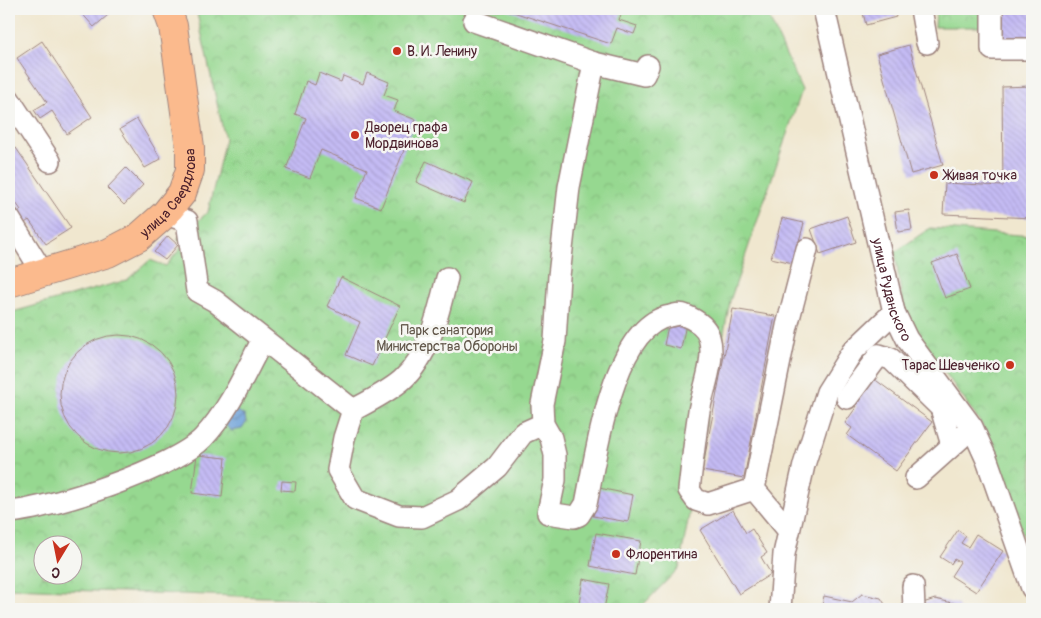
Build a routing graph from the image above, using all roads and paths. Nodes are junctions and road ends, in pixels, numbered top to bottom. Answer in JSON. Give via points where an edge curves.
{"nodes":[{"id":1,"x":167,"y":9,"type":"edge"},
{"id":2,"x":824,"y":9,"type":"edge"},
{"id":3,"x":921,"y":9,"type":"edge"},
{"id":4,"x":992,"y":9,"type":"edge"},
{"id":5,"x":474,"y":21,"type":"dead end"},
{"id":6,"x":927,"y":43,"type":"dead end"},
{"id":7,"x":1032,"y":49,"type":"edge"},
{"id":8,"x":594,"y":63,"type":"junction"},
{"id":9,"x":648,"y":66,"type":"dead end"},
{"id":10,"x":9,"y":99,"type":"edge"},
{"id":11,"x":50,"y":161,"type":"dead end"},
{"id":12,"x":165,"y":214,"type":"junction"},
{"id":13,"x":9,"y":218,"type":"edge"},
{"id":14,"x":807,"y":249,"type":"dead end"},
{"id":15,"x":44,"y":273,"type":"junction"},
{"id":16,"x":447,"y":278,"type":"dead end"},
{"id":17,"x":9,"y":283,"type":"edge"},
{"id":18,"x":894,"y":312,"type":"junction"},
{"id":19,"x":262,"y":341,"type":"junction"},
{"id":20,"x":847,"y":398,"type":"dead end"},
{"id":21,"x":353,"y":410,"type":"junction"},
{"id":22,"x":543,"y":424,"type":"junction"},
{"id":23,"x":972,"y":427,"type":"junction"},
{"id":24,"x":952,"y":445,"type":"junction"},
{"id":25,"x":916,"y":478,"type":"dead end"},
{"id":26,"x":754,"y":489,"type":"junction"},
{"id":27,"x":9,"y":512,"type":"edge"},
{"id":28,"x":789,"y":530,"type":"junction"},
{"id":29,"x":1030,"y":581,"type":"edge"},
{"id":30,"x":913,"y":586,"type":"dead end"},
{"id":31,"x":780,"y":609,"type":"edge"},
{"id":32,"x":914,"y":609,"type":"edge"}],
"edges":[{"from":1,"to":12,"type":"main road","name":"улица Свердлова","via":[[174,35],[190,147],[190,170],[182,193]]},
{"from":2,"to":18,"type":"street","name":"улица Руданского"},
{"from":3,"to":6,"type":"street"},
{"from":4,"to":7,"type":"street","via":[[992,49]]},
{"from":5,"to":8,"type":"street"},
{"from":8,"to":9,"type":"street","via":[[644,75]]},
{"from":8,"to":22,"type":"street","via":[[569,187],[555,340],[545,384]]},
{"from":10,"to":11,"type":"street"},
{"from":12,"to":15,"type":"main road","name":"улица Свердлова","via":[[139,237],[108,253]]},
{"from":12,"to":19,"type":"street","via":[[188,221],[197,291]]},
{"from":13,"to":15,"type":"street"},
{"from":14,"to":26,"type":"street","via":[[787,326]]},
{"from":15,"to":17,"type":"main road","name":"улица Свердлова"},
{"from":16,"to":21,"type":"street","via":[[427,344],[416,363],[403,379]]},
{"from":18,"to":23,"type":"street","name":"улица Руданского","via":[[907,340]]},
{"from":18,"to":28,"type":"street","via":[[852,352],[827,392],[804,465]]},
{"from":19,"to":21,"type":"street"},
{"from":19,"to":27,"type":"street","via":[[213,427],[192,447],[159,465],[78,497]]},
{"from":20,"to":24,"type":"street","via":[[880,355],[891,359],[942,408]]},
{"from":21,"to":22,"type":"street","via":[[338,470],[355,499],[399,516],[422,517],[458,500],[497,468],[523,433]]},
{"from":22,"to":26,"type":"street","via":[[554,455],[555,480],[548,514],[579,516],[586,504],[612,387],[626,356],[658,318],[681,314],[705,330],[711,354],[699,412],[689,490],[696,500],[708,504]]},
{"from":23,"to":24,"type":"street"},
{"from":23,"to":29,"type":"street","name":"улица Руданского"},
{"from":24,"to":25,"type":"street"},
{"from":26,"to":28,"type":"street"},
{"from":28,"to":31,"type":"street"},
{"from":30,"to":32,"type":"street"}]}
